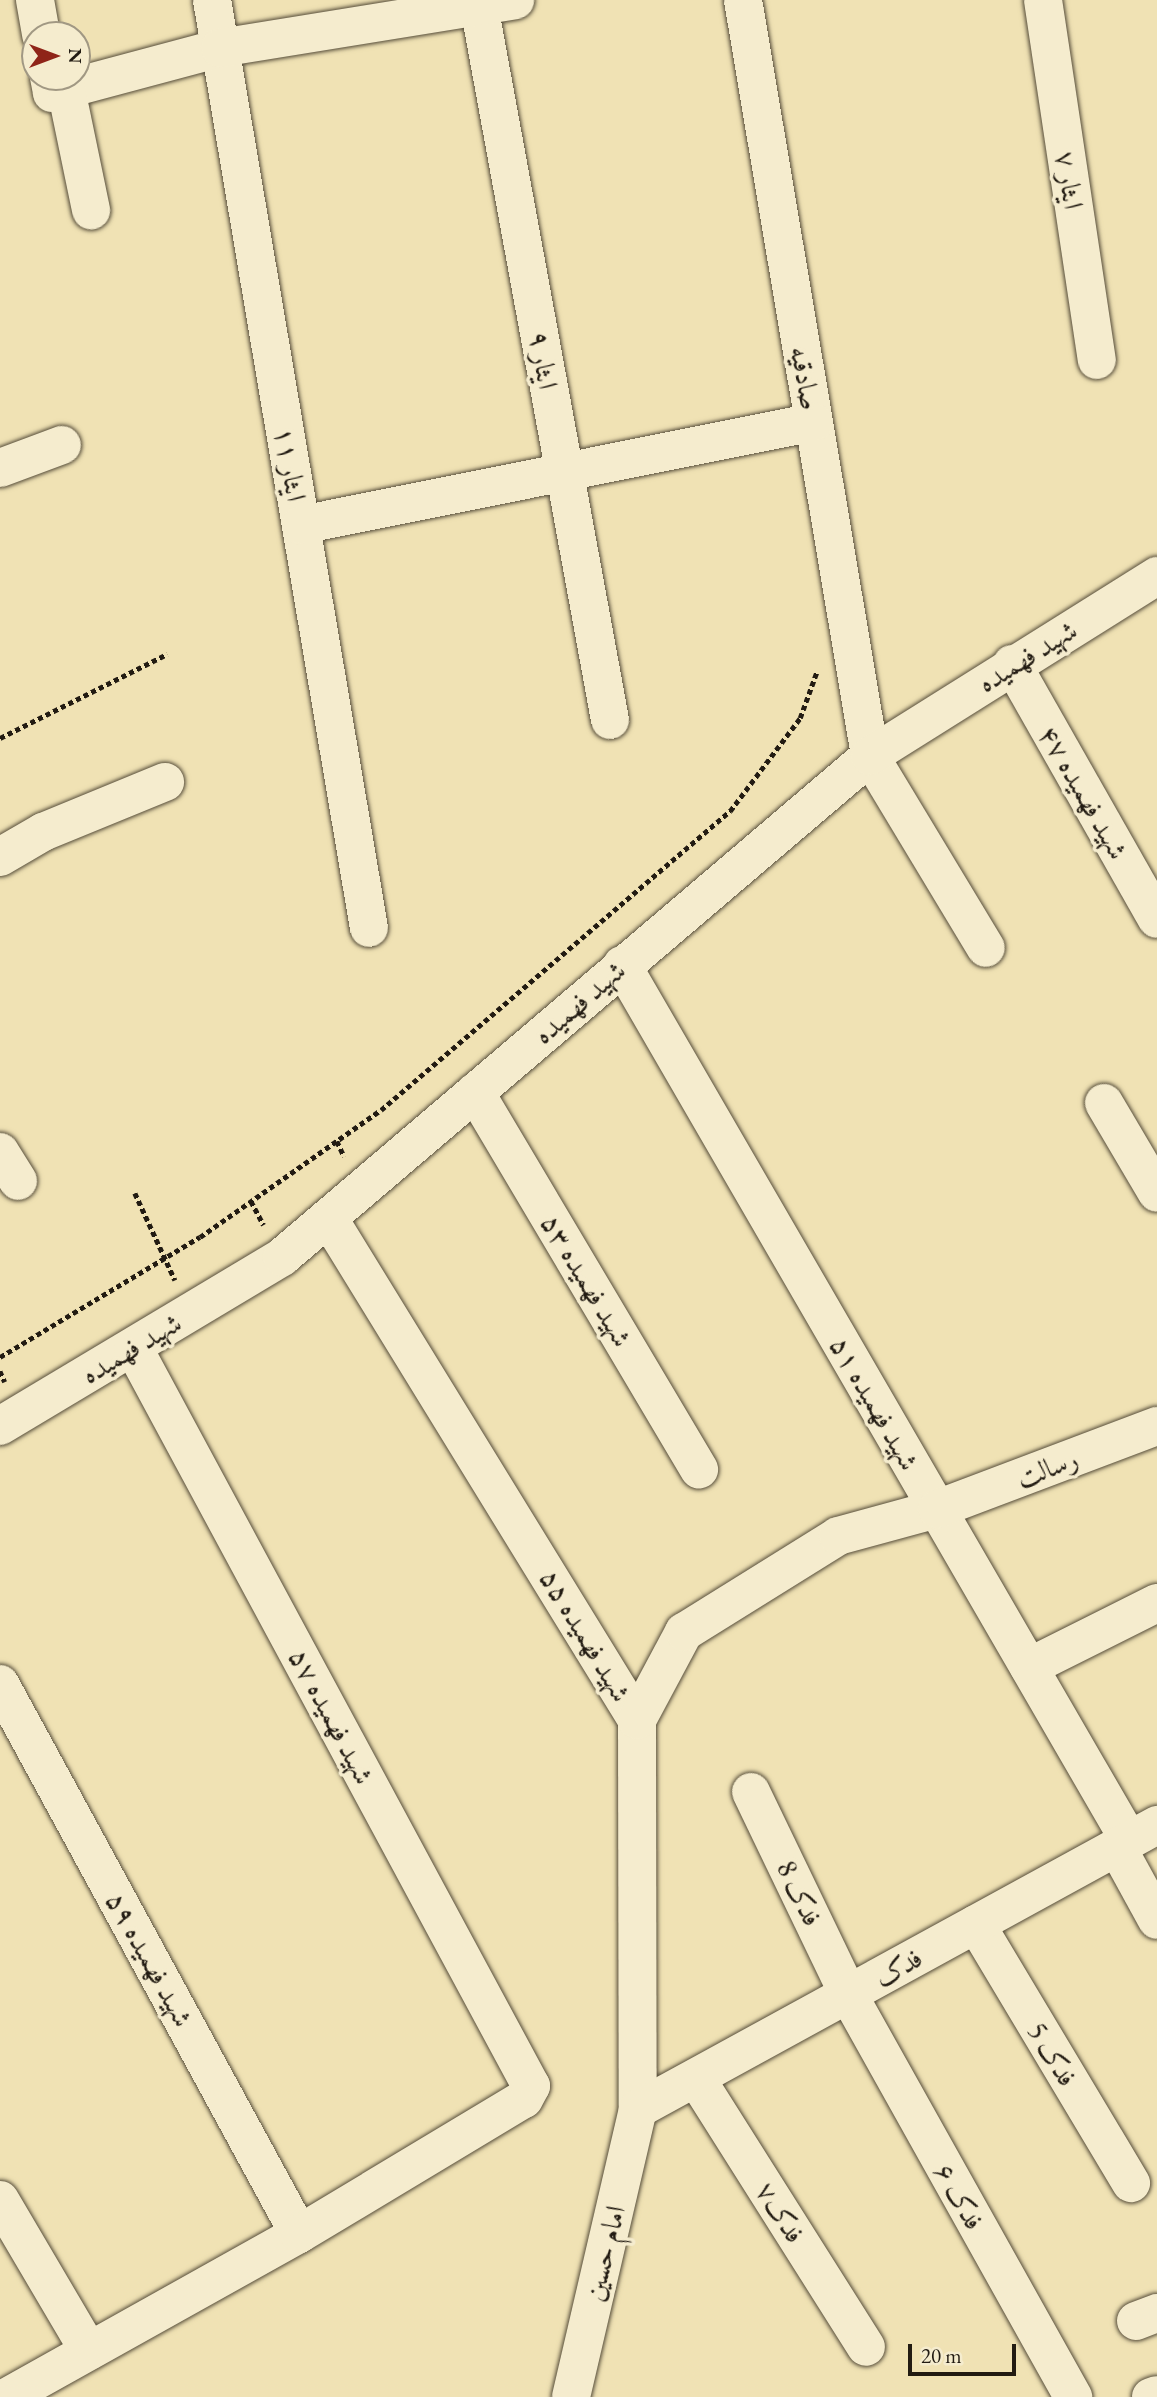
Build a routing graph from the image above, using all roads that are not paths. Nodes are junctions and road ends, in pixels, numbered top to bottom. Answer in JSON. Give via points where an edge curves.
{"nodes":[{"id":1,"x":34,"y":0,"type":"edge"},
{"id":2,"x":212,"y":0,"type":"edge"},
{"id":3,"x":743,"y":0,"type":"edge"},
{"id":4,"x":1043,"y":0,"type":"edge"},
{"id":5,"x":490,"y":2,"type":"edge"},
{"id":6,"x":38,"y":21,"type":"edge"},
{"id":7,"x":220,"y":48,"type":"junction"},
{"id":8,"x":91,"y":76,"type":"edge"},
{"id":9,"x":59,"y":91,"type":"edge"},
{"id":10,"x":91,"y":210,"type":"dead end"},
{"id":11,"x":1097,"y":360,"type":"dead end"},
{"id":12,"x":814,"y":422,"type":"junction"},
{"id":13,"x":62,"y":445,"type":"dead end"},
{"id":14,"x":0,"y":468,"type":"edge"},
{"id":15,"x":565,"y":472,"type":"junction"},
{"id":16,"x":301,"y":525,"type":"junction"},
{"id":17,"x":1154,"y":584,"type":"edge"},
{"id":18,"x":1012,"y":664,"type":"junction"},
{"id":19,"x":610,"y":720,"type":"dead end"},
{"id":20,"x":870,"y":756,"type":"junction"},
{"id":21,"x":165,"y":782,"type":"dead end"},
{"id":22,"x":0,"y":857,"type":"edge"},
{"id":23,"x":1157,"y":919,"type":"edge"},
{"id":24,"x":369,"y":928,"type":"dead end"},
{"id":25,"x":986,"y":948,"type":"dead end"},
{"id":26,"x":622,"y":965,"type":"junction"},
{"id":27,"x":475,"y":1092,"type":"junction"},
{"id":28,"x":1104,"y":1104,"type":"dead end"},
{"id":29,"x":1157,"y":1193,"type":"edge"},
{"id":30,"x":330,"y":1219,"type":"junction"},
{"id":31,"x":133,"y":1347,"type":"junction"},
{"id":32,"x":0,"y":1426,"type":"edge"},
{"id":33,"x":1157,"y":1426,"type":"edge"},
{"id":34,"x":699,"y":1469,"type":"dead end"},
{"id":35,"x":937,"y":1509,"type":"junction"},
{"id":36,"x":1157,"y":1603,"type":"edge"},
{"id":37,"x":1029,"y":1667,"type":"junction"},
{"id":38,"x":0,"y":1684,"type":"edge"},
{"id":39,"x":637,"y":1720,"type":"junction"},
{"id":40,"x":751,"y":1792,"type":"dead end"},
{"id":41,"x":1134,"y":1837,"type":"edge"},
{"id":42,"x":1157,"y":1920,"type":"edge"},
{"id":43,"x":975,"y":1924,"type":"junction"},
{"id":44,"x":848,"y":1994,"type":"junction"},
{"id":45,"x":696,"y":2078,"type":"junction"},
{"id":46,"x":638,"y":2109,"type":"junction"},
{"id":47,"x":1131,"y":2183,"type":"dead end"},
{"id":48,"x":0,"y":2200,"type":"edge"},
{"id":49,"x":299,"y":2234,"type":"junction"},
{"id":50,"x":866,"y":2347,"type":"dead end"},
{"id":51,"x":89,"y":2351,"type":"junction"},
{"id":52,"x":1157,"y":2395,"type":"edge"},
{"id":53,"x":7,"y":2397,"type":"edge"},
{"id":54,"x":571,"y":2397,"type":"edge"},
{"id":55,"x":1073,"y":2397,"type":"edge"},
{"id":56,"x":1151,"y":2397,"type":"edge"}],
"edges":[{"from":1,"to":6,"type":"street"},
{"from":2,"to":7,"type":"street","name":"ایثار ۱۱"},
{"from":3,"to":12,"type":"street","name":"صادقیه"},
{"from":4,"to":11,"type":"street","name":"ایثار ۷"},
{"from":5,"to":7,"type":"street"},
{"from":5,"to":15,"type":"street","name":"ایثار ۹"},
{"from":7,"to":8,"type":"street"},
{"from":7,"to":16,"type":"street","name":"ایثار ۱۱"},
{"from":9,"to":10,"type":"street"},
{"from":12,"to":15,"type":"street"},
{"from":12,"to":20,"type":"street","name":"صادقیه"},
{"from":13,"to":14,"type":"street"},
{"from":15,"to":16,"type":"street"},
{"from":15,"to":19,"type":"street","name":"ایثار ۹"},
{"from":16,"to":24,"type":"street","name":"ایثار ۱۱"},
{"from":17,"to":18,"type":"street","name":"شهید فهمیده"},
{"from":18,"to":20,"type":"street","name":"شهید فهمیده"},
{"from":18,"to":23,"type":"street","name":"شهید فهمیده ۴۷"},
{"from":20,"to":25,"type":"street"},
{"from":20,"to":26,"type":"street","name":"شهید فهمیده"},
{"from":21,"to":22,"type":"street","via":[[43,832]]},
{"from":26,"to":27,"type":"street","name":"شهید فهمیده"},
{"from":26,"to":35,"type":"street","name":"شهید فهمیده ۵۱"},
{"from":27,"to":30,"type":"street","name":"شهید فهمیده"},
{"from":27,"to":34,"type":"street","name":"شهید فهمیده ۵۳"},
{"from":28,"to":29,"type":"street"},
{"from":30,"to":31,"type":"street","name":"شهید فهمیده","via":[[282,1257]]},
{"from":30,"to":39,"type":"street","name":"شهید فهمیده ۵۵"},
{"from":31,"to":32,"type":"street","name":"شهید فهمیده"},
{"from":31,"to":49,"type":"street","name":"شهید فهمیده ۵۷","via":[[531,2086],[524,2099]]},
{"from":33,"to":35,"type":"street","name":"رسالت"},
{"from":35,"to":37,"type":"street","name":"شهید فهمیده ۵۱"},
{"from":35,"to":39,"type":"street","name":"رسالت","via":[[838,1536],[684,1632]]},
{"from":36,"to":37,"type":"street"},
{"from":37,"to":41,"type":"street","name":"شهید فهمیده ۵۱"},
{"from":38,"to":49,"type":"street","name":"شهید فهمیده ۵۹"},
{"from":39,"to":46,"type":"street","name":"شهید فهمیده ۵۵"},
{"from":40,"to":44,"type":"street","name":"فدک 8"},
{"from":41,"to":42,"type":"street","name":"شهید فهمیده ۵۱"},
{"from":41,"to":43,"type":"street","name":"فدک"},
{"from":43,"to":44,"type":"street","name":"فدک"},
{"from":43,"to":47,"type":"street","name":"فدک 5"},
{"from":44,"to":45,"type":"street","name":"فدک"},
{"from":44,"to":55,"type":"street","name":"فدک ۶"},
{"from":45,"to":46,"type":"street","name":"فدک"},
{"from":45,"to":50,"type":"street","name":"فدک۷"},
{"from":46,"to":54,"type":"street","name":"امام حسین"},
{"from":48,"to":51,"type":"street"},
{"from":49,"to":51,"type":"street"},
{"from":51,"to":53,"type":"street"},
{"from":52,"to":56,"type":"street"}]}
